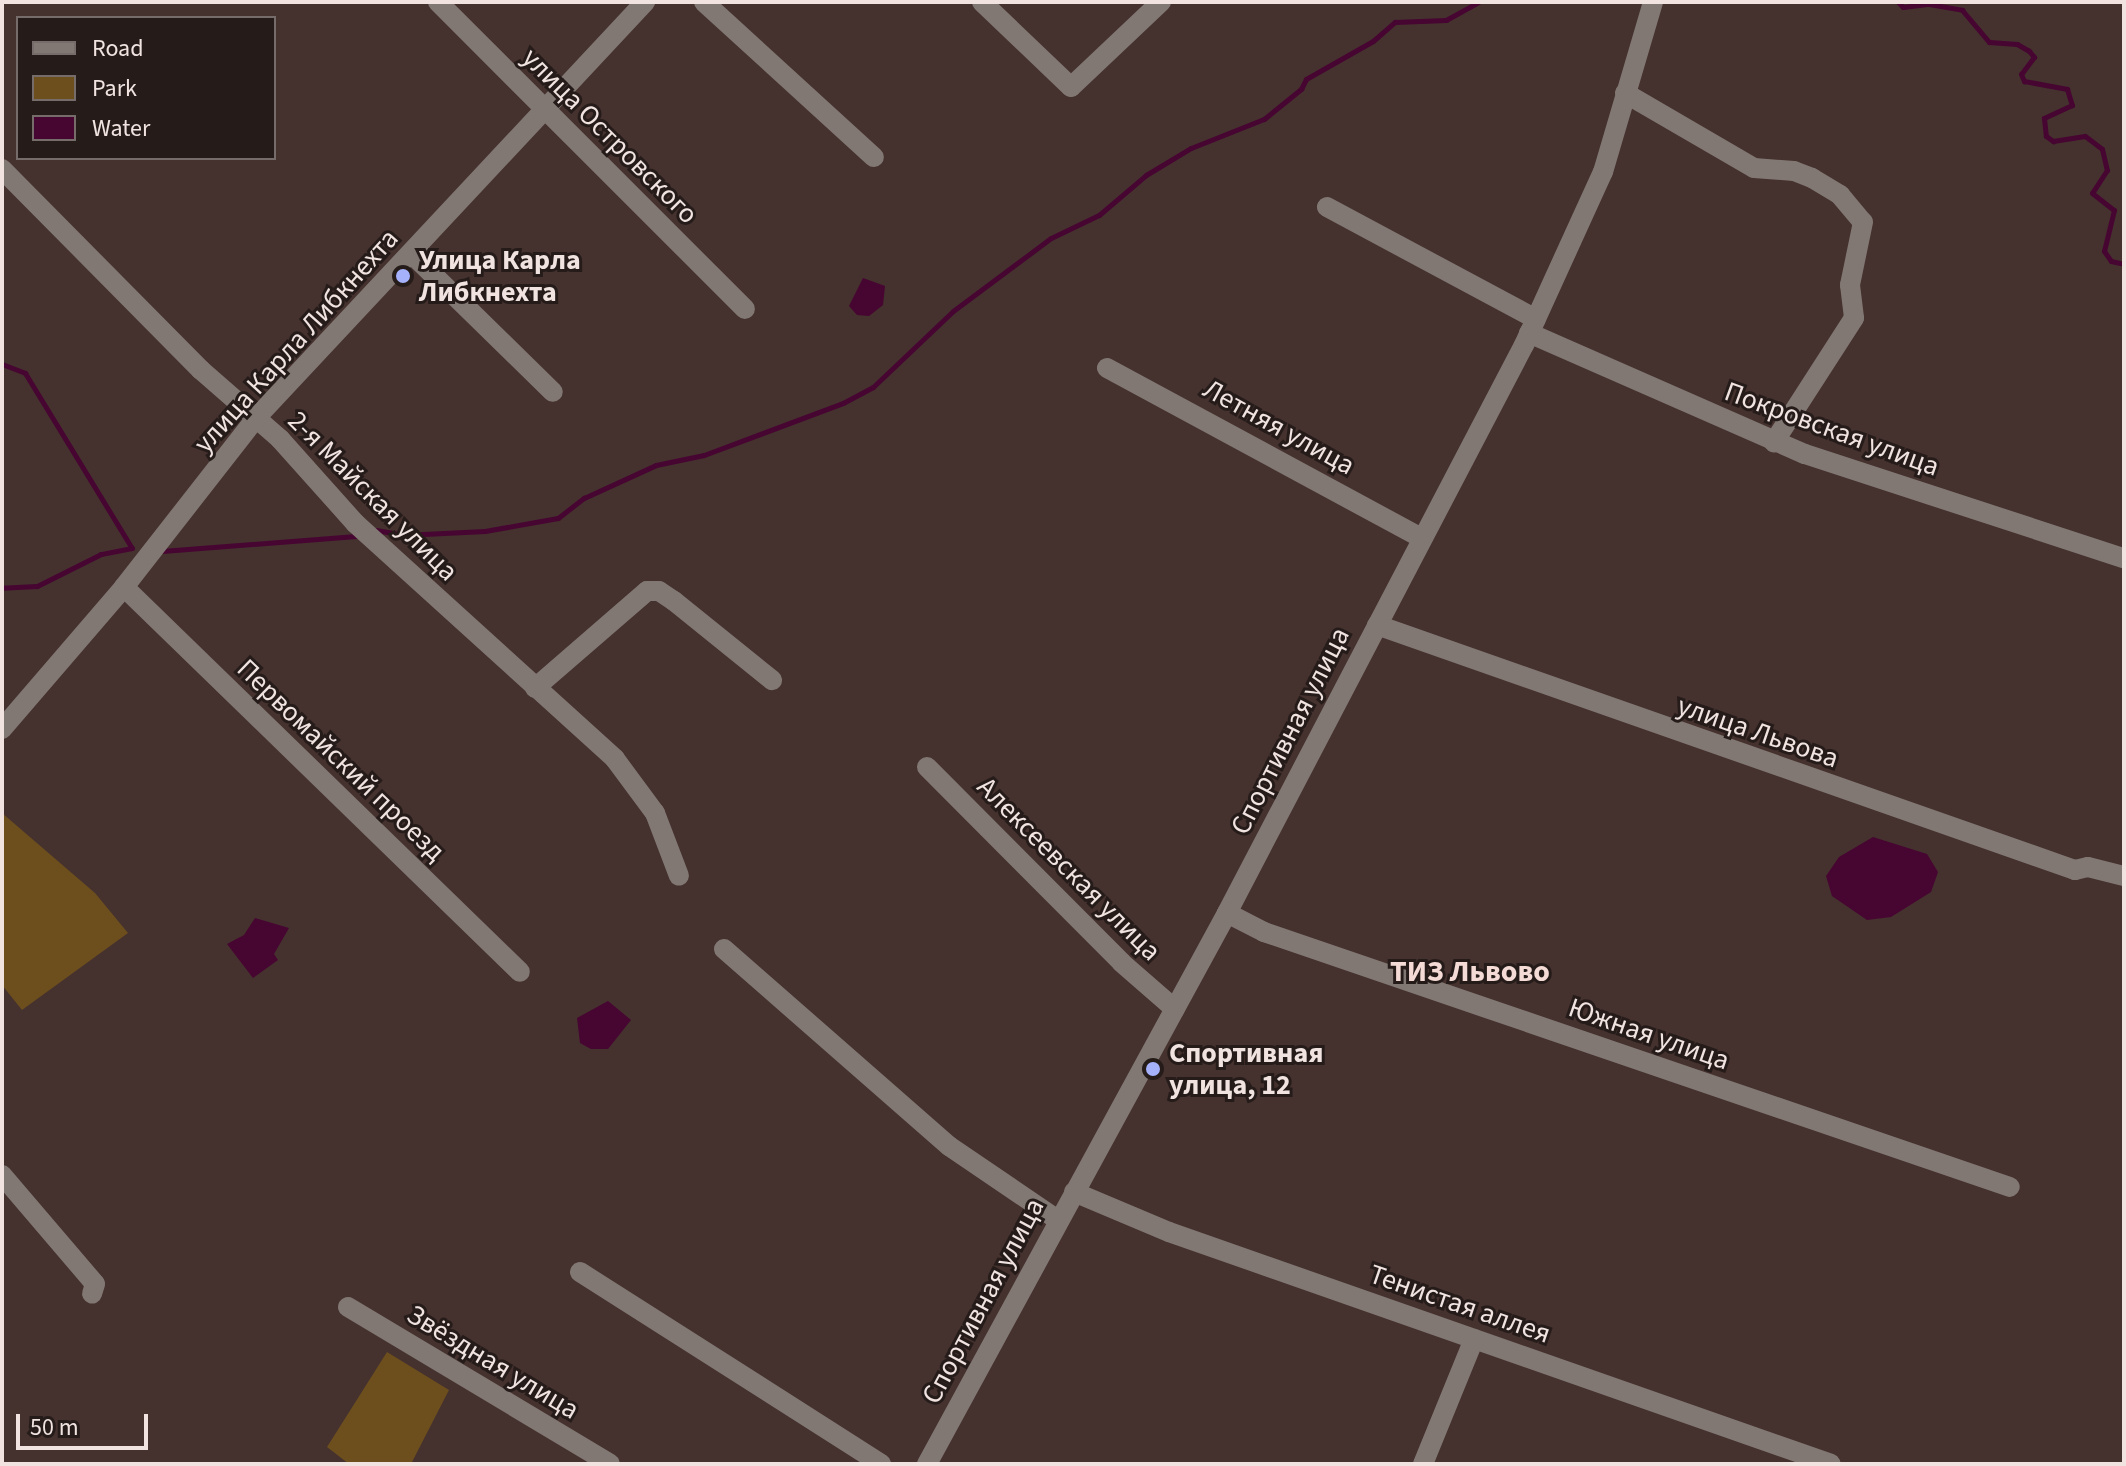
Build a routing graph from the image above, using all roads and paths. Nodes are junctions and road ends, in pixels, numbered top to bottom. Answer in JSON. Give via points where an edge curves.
{"nodes":[{"id":1,"x":438,"y":2,"type":"edge"},
{"id":2,"x":645,"y":2,"type":"edge"},
{"id":3,"x":704,"y":2,"type":"edge"},
{"id":4,"x":982,"y":2,"type":"edge"},
{"id":5,"x":1161,"y":2,"type":"edge"},
{"id":6,"x":1653,"y":2,"type":"edge"},
{"id":7,"x":1625,"y":93,"type":"junction"},
{"id":8,"x":544,"y":113,"type":"junction"},
{"id":9,"x":874,"y":157,"type":"dead end"},
{"id":10,"x":2,"y":169,"type":"edge"},
{"id":11,"x":1327,"y":207,"type":"dead end"},
{"id":12,"x":412,"y":254,"type":"junction"},
{"id":13,"x":745,"y":309,"type":"dead end"},
{"id":14,"x":1533,"y":326,"type":"junction"},
{"id":15,"x":1107,"y":368,"type":"dead end"},
{"id":16,"x":553,"y":392,"type":"dead end"},
{"id":17,"x":256,"y":418,"type":"junction"},
{"id":18,"x":1774,"y":442,"type":"junction"},
{"id":19,"x":1422,"y":538,"type":"junction"},
{"id":20,"x":2124,"y":558,"type":"edge"},
{"id":21,"x":124,"y":587,"type":"junction"},
{"id":22,"x":1377,"y":625,"type":"junction"},
{"id":23,"x":772,"y":680,"type":"dead end"},
{"id":24,"x":535,"y":688,"type":"junction"},
{"id":25,"x":2,"y":729,"type":"edge"},
{"id":26,"x":927,"y":767,"type":"dead end"},
{"id":27,"x":679,"y":876,"type":"dead end"},
{"id":28,"x":2124,"y":876,"type":"edge"},
{"id":29,"x":1227,"y":913,"type":"junction"},
{"id":30,"x":724,"y":949,"type":"dead end"},
{"id":31,"x":520,"y":972,"type":"dead end"},
{"id":32,"x":1175,"y":1009,"type":"junction"},
{"id":33,"x":2,"y":1175,"type":"edge"},
{"id":34,"x":2010,"y":1187,"type":"dead end"},
{"id":35,"x":1074,"y":1192,"type":"junction"},
{"id":36,"x":1058,"y":1220,"type":"junction"},
{"id":37,"x":580,"y":1272,"type":"dead end"},
{"id":38,"x":92,"y":1294,"type":"dead end"},
{"id":39,"x":348,"y":1307,"type":"dead end"},
{"id":40,"x":1474,"y":1339,"type":"junction"},
{"id":41,"x":610,"y":1464,"type":"edge"},
{"id":42,"x":881,"y":1464,"type":"edge"},
{"id":43,"x":927,"y":1464,"type":"edge"},
{"id":44,"x":1423,"y":1464,"type":"edge"},
{"id":45,"x":1831,"y":1464,"type":"edge"}],
"edges":[{"from":1,"to":8,"type":"street","name":"улица Островского"},
{"from":2,"to":8,"type":"street","name":"улица Карла Либкнехта"},
{"from":3,"to":9,"type":"street"},
{"from":4,"to":5,"type":"street","via":[[1071,87]]},
{"from":6,"to":7,"type":"street","name":"Спортивная улица"},
{"from":7,"to":14,"type":"street","name":"Спортивная улица","via":[[1603,172]]},
{"from":7,"to":18,"type":"street","via":[[1754,168],[1812,178],[1840,195],[1863,222],[1850,285],[1854,318],[1814,388]]},
{"from":8,"to":12,"type":"street","name":"улица Карла Либкнехта"},
{"from":8,"to":13,"type":"street","name":"улица Островского"},
{"from":10,"to":17,"type":"street","name":"2-я Майская улица"},
{"from":11,"to":14,"type":"street","name":"Покровская улица"},
{"from":12,"to":16,"type":"street"},
{"from":12,"to":17,"type":"street","name":"улица Карла Либкнехта"},
{"from":14,"to":18,"type":"street","name":"Покровская улица"},
{"from":14,"to":19,"type":"street","name":"Спортивная улица"},
{"from":15,"to":19,"type":"street","name":"Летняя улица"},
{"from":17,"to":21,"type":"street","name":"улица Карла Либкнехта"},
{"from":17,"to":24,"type":"street","name":"2-я Майская улица","via":[[355,523]]},
{"from":18,"to":20,"type":"street","name":"Покровская улица"},
{"from":19,"to":22,"type":"street","name":"Спортивная улица"},
{"from":21,"to":25,"type":"street","name":"улица Карла Либкнехта"},
{"from":21,"to":31,"type":"street","name":"Первомайский проезд"},
{"from":22,"to":28,"type":"street","name":"улица Львова","via":[[2075,870],[2088,867]]},
{"from":22,"to":29,"type":"street","name":"Спортивная улица"},
{"from":23,"to":24,"type":"street","via":[[674,601],[659,591],[647,591]]},
{"from":24,"to":27,"type":"street","name":"2-я Майская улица","via":[[603,747],[637,786],[655,813]]},
{"from":26,"to":32,"type":"street","name":"Алексеевская улица","via":[[1122,963]]},
{"from":29,"to":32,"type":"street","name":"Спортивная улица"},
{"from":29,"to":34,"type":"street","name":"Южная улица","via":[[1264,932]]},
{"from":30,"to":36,"type":"street","via":[[959,1155]]},
{"from":32,"to":35,"type":"street","name":"Спортивная улица"},
{"from":33,"to":38,"type":"street","via":[[95,1284]]},
{"from":35,"to":36,"type":"street","name":"Спортивная улица"},
{"from":35,"to":40,"type":"street","name":"Тенистая аллея","via":[[1169,1232]]},
{"from":36,"to":43,"type":"street","name":"Спортивная улица"},
{"from":37,"to":42,"type":"street"},
{"from":39,"to":41,"type":"street","name":"Звёздная улица"},
{"from":40,"to":44,"type":"street"},
{"from":40,"to":45,"type":"street","name":"Тенистая аллея"}]}
